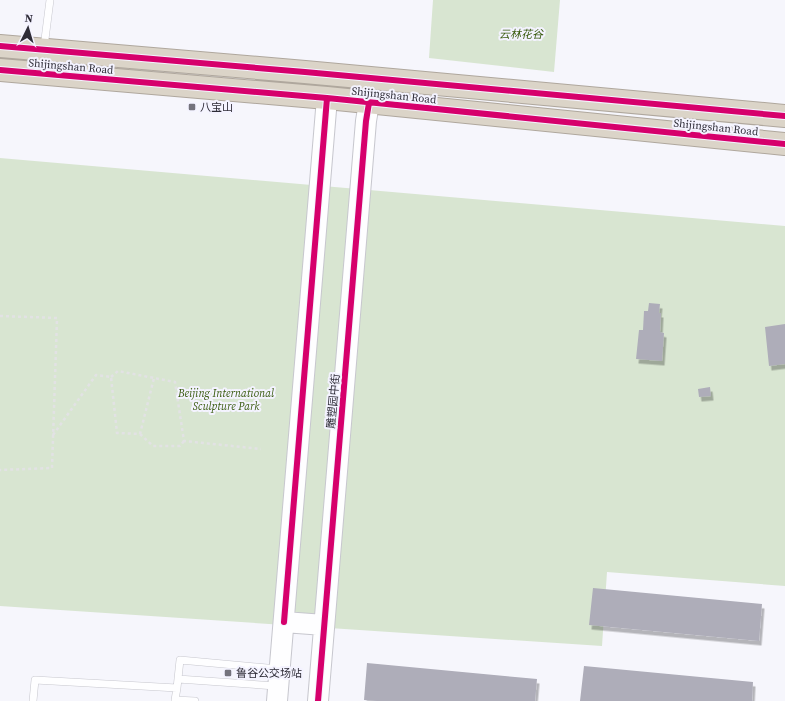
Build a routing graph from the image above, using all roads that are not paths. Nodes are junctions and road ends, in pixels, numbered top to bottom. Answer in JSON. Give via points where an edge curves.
{"nodes":[{"id":1,"x":50,"y":0,"type":"edge"},
{"id":2,"x":0,"y":46,"type":"edge"},
{"id":3,"x":44,"y":49,"type":"junction"},
{"id":4,"x":0,"y":70,"type":"edge"},
{"id":5,"x":327,"y":98,"type":"junction"},
{"id":6,"x":370,"y":103,"type":"junction"},
{"id":7,"x":785,"y":116,"type":"edge"},
{"id":8,"x":785,"y":144,"type":"edge"},
{"id":9,"x":284,"y":622,"type":"junction"},
{"id":10,"x":324,"y":625,"type":"junction"},
{"id":11,"x":178,"y":678,"type":"junction"},
{"id":12,"x":279,"y":685,"type":"edge"},
{"id":13,"x":177,"y":688,"type":"junction"},
{"id":14,"x":33,"y":701,"type":"edge"},
{"id":15,"x":196,"y":701,"type":"edge"},
{"id":16,"x":318,"y":701,"type":"edge"}],
"edges":[{"from":1,"to":3,"type":"lane"},
{"from":2,"to":3,"type":"highway","name":"Shijingshan Road"},
{"from":3,"to":7,"type":"highway","name":"Shijingshan Road"},
{"from":4,"to":5,"type":"highway","name":"Shijingshan Road"},
{"from":5,"to":6,"type":"highway","name":"Shijingshan Road"},
{"from":5,"to":9,"type":"main road"},
{"from":6,"to":8,"type":"highway","name":"Shijingshan Road"},
{"from":6,"to":10,"type":"main road","name":"雕塑园中街","via":[[365,128]]},
{"from":9,"to":10,"type":"main road"},
{"from":9,"to":12,"type":"main road"},
{"from":10,"to":16,"type":"main road","name":"雕塑园中街"},
{"from":11,"to":12,"type":"lane"},
{"from":11,"to":12,"type":"lane","via":[[180,660]]},
{"from":11,"to":13,"type":"lane"},
{"from":13,"to":14,"type":"lane","via":[[35,680]]},
{"from":13,"to":15,"type":"lane","via":[[175,700]]}]}
